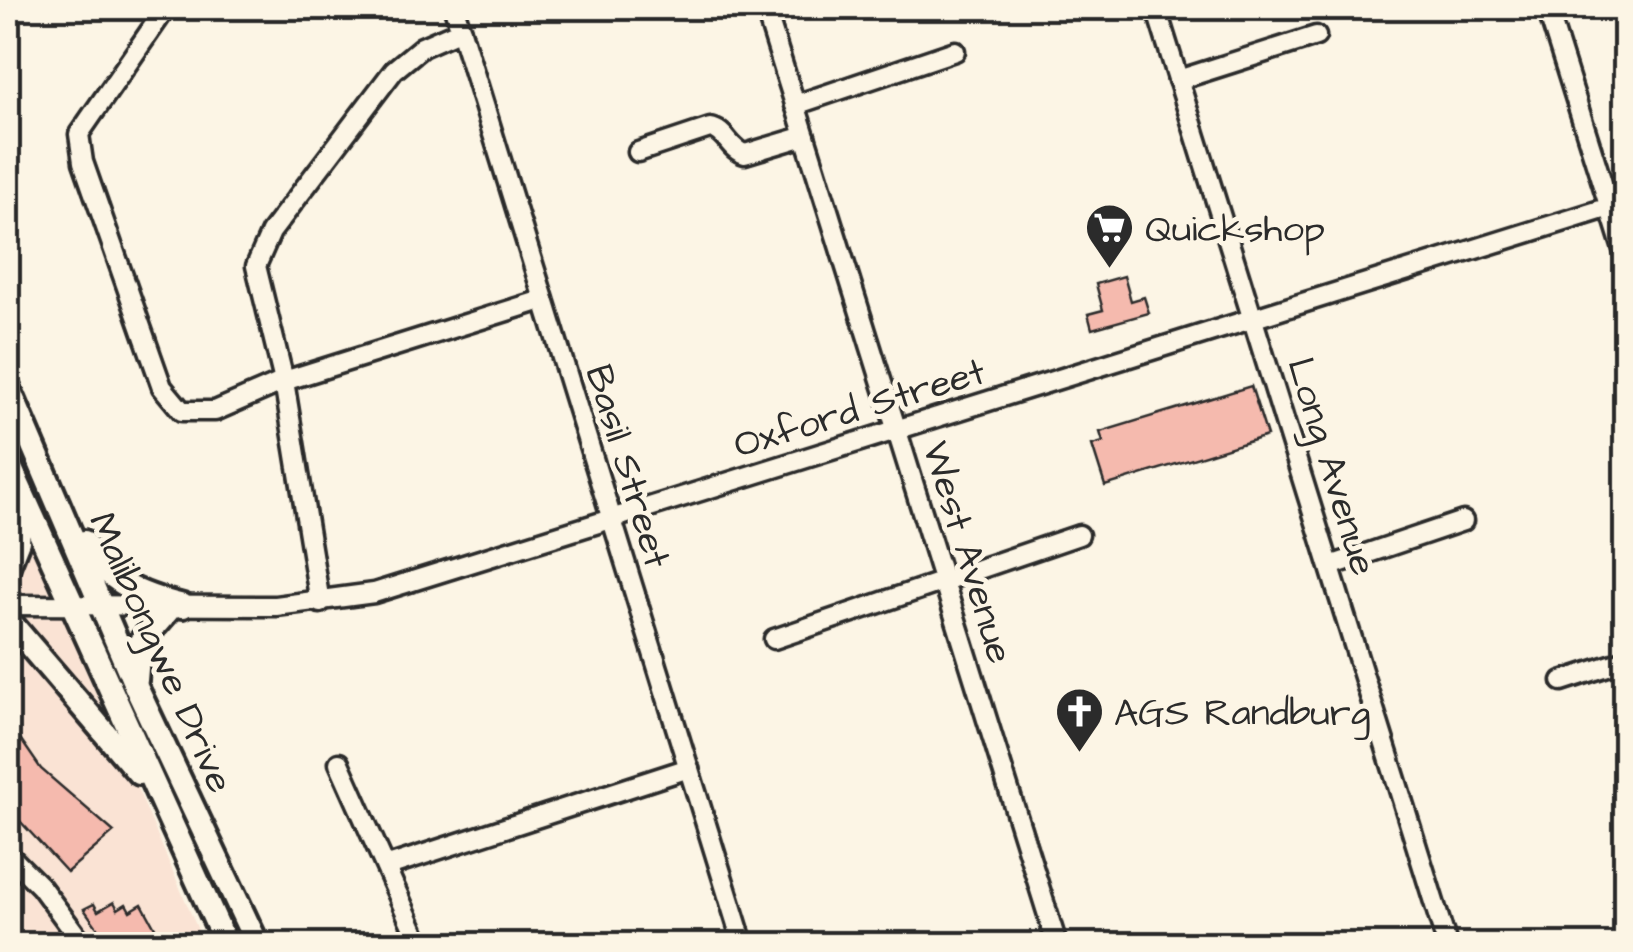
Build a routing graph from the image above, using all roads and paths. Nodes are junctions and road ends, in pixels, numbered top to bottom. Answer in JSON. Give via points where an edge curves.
{"nodes":[{"id":1,"x":166,"y":8,"type":"edge"},
{"id":2,"x":454,"y":8,"type":"edge"},
{"id":3,"x":765,"y":8,"type":"edge"},
{"id":4,"x":1156,"y":8,"type":"edge"},
{"id":5,"x":1548,"y":8,"type":"edge"},
{"id":6,"x":461,"y":30,"type":"junction"},
{"id":7,"x":1316,"y":36,"type":"dead end"},
{"id":8,"x":955,"y":51,"type":"dead end"},
{"id":9,"x":1178,"y":80,"type":"junction"},
{"id":10,"x":795,"y":105,"type":"junction"},
{"id":11,"x":805,"y":136,"type":"junction"},
{"id":12,"x":638,"y":152,"type":"dead end"},
{"id":13,"x":1618,"y":204,"type":"edge"},
{"id":14,"x":1626,"y":259,"type":"edge"},
{"id":15,"x":542,"y":300,"type":"junction"},
{"id":16,"x":1252,"y":318,"type":"junction"},
{"id":17,"x":284,"y":381,"type":"junction"},
{"id":18,"x":8,"y":387,"type":"edge"},
{"id":19,"x":896,"y":428,"type":"junction"},
{"id":20,"x":8,"y":462,"type":"edge"},
{"id":21,"x":52,"y":494,"type":"junction"},
{"id":22,"x":21,"y":497,"type":"junction"},
{"id":23,"x":612,"y":518,"type":"junction"},
{"id":24,"x":1464,"y":521,"type":"dead end"},
{"id":25,"x":1080,"y":535,"type":"dead end"},
{"id":26,"x":8,"y":566,"type":"edge"},
{"id":27,"x":1330,"y":566,"type":"junction"},
{"id":28,"x":944,"y":582,"type":"junction"},
{"id":29,"x":320,"y":603,"type":"junction"},
{"id":30,"x":8,"y":605,"type":"edge"},
{"id":31,"x":178,"y":606,"type":"junction"},
{"id":32,"x":70,"y":607,"type":"junction"},
{"id":33,"x":101,"y":608,"type":"junction"},
{"id":34,"x":8,"y":620,"type":"edge"},
{"id":35,"x":774,"y":639,"type":"dead end"},
{"id":36,"x":1626,"y":660,"type":"edge"},
{"id":37,"x":1562,"y":680,"type":"dead end"},
{"id":38,"x":136,"y":687,"type":"junction"},
{"id":39,"x":338,"y":762,"type":"dead end"},
{"id":40,"x":690,"y":768,"type":"junction"},
{"id":41,"x":158,"y":795,"type":"junction"},
{"id":42,"x":8,"y":854,"type":"edge"},
{"id":43,"x":388,"y":866,"type":"junction"},
{"id":44,"x":73,"y":941,"type":"edge"},
{"id":45,"x":226,"y":944,"type":"edge"},
{"id":46,"x":257,"y":944,"type":"edge"},
{"id":47,"x":420,"y":944,"type":"edge"},
{"id":48,"x":744,"y":944,"type":"edge"},
{"id":49,"x":1057,"y":944,"type":"edge"},
{"id":50,"x":1447,"y":944,"type":"edge"}],
"edges":[{"from":1,"to":17,"type":"street","via":[[84,124],[83,162],[174,406],[215,412]]},
{"from":2,"to":6,"type":"street","name":"Basil Street"},
{"from":3,"to":10,"type":"street","name":"West Avenue"},
{"from":4,"to":9,"type":"street","name":"Long Avenue"},
{"from":5,"to":13,"type":"street"},
{"from":6,"to":15,"type":"street","name":"Basil Street"},
{"from":6,"to":17,"type":"street","via":[[422,47],[394,70],[259,253],[256,278]]},
{"from":7,"to":9,"type":"street"},
{"from":8,"to":10,"type":"street"},
{"from":9,"to":16,"type":"street","name":"Long Avenue"},
{"from":10,"to":11,"type":"street","name":"West Avenue"},
{"from":11,"to":12,"type":"street","via":[[745,154],[710,128]]},
{"from":11,"to":19,"type":"street","name":"West Avenue"},
{"from":13,"to":14,"type":"street"},
{"from":13,"to":16,"type":"street","name":"Oxford Street"},
{"from":15,"to":17,"type":"street"},
{"from":15,"to":23,"type":"street","name":"Basil Street"},
{"from":16,"to":19,"type":"street","name":"Oxford Street"},
{"from":16,"to":27,"type":"street","name":"Long Avenue"},
{"from":17,"to":29,"type":"street"},
{"from":18,"to":21,"type":"main road","name":"Malibongwe Drive"},
{"from":19,"to":23,"type":"street","name":"Oxford Street"},
{"from":19,"to":28,"type":"street","name":"West Avenue"},
{"from":20,"to":22,"type":"main road","name":"Malibongwe Drive"},
{"from":21,"to":31,"type":"main road","via":[[114,579]]},
{"from":21,"to":33,"type":"main road","name":"Malibongwe Drive"},
{"from":22,"to":26,"type":"main road","via":[[18,541]]},
{"from":22,"to":32,"type":"main road","name":"Malibongwe Drive"},
{"from":23,"to":29,"type":"street","name":"Oxford Street","via":[[374,594]]},
{"from":23,"to":40,"type":"street","name":"Basil Street"},
{"from":24,"to":27,"type":"street"},
{"from":25,"to":28,"type":"street"},
{"from":27,"to":50,"type":"street","name":"Long Avenue"},
{"from":28,"to":35,"type":"street"},
{"from":28,"to":49,"type":"street","name":"West Avenue"},
{"from":29,"to":31,"type":"street","name":"Oxford Street"},
{"from":30,"to":32,"type":"street","name":"Oxford Street"},
{"from":31,"to":33,"type":"street","name":"Oxford Street"},
{"from":31,"to":38,"type":"main road","via":[[139,644]]},
{"from":32,"to":33,"type":"street","name":"Oxford Street"},
{"from":32,"to":41,"type":"main road","name":"Malibongwe Drive"},
{"from":33,"to":38,"type":"main road","name":"Malibongwe Drive"},
{"from":34,"to":41,"type":"main road"},
{"from":36,"to":37,"type":"street"},
{"from":38,"to":46,"type":"main road","name":"Malibongwe Drive"},
{"from":39,"to":43,"type":"street"},
{"from":40,"to":43,"type":"street"},
{"from":40,"to":48,"type":"street","name":"Basil Street"},
{"from":41,"to":45,"type":"main road","name":"Malibongwe Drive"},
{"from":42,"to":44,"type":"street","via":[[41,887]]},
{"from":43,"to":47,"type":"street"}]}
